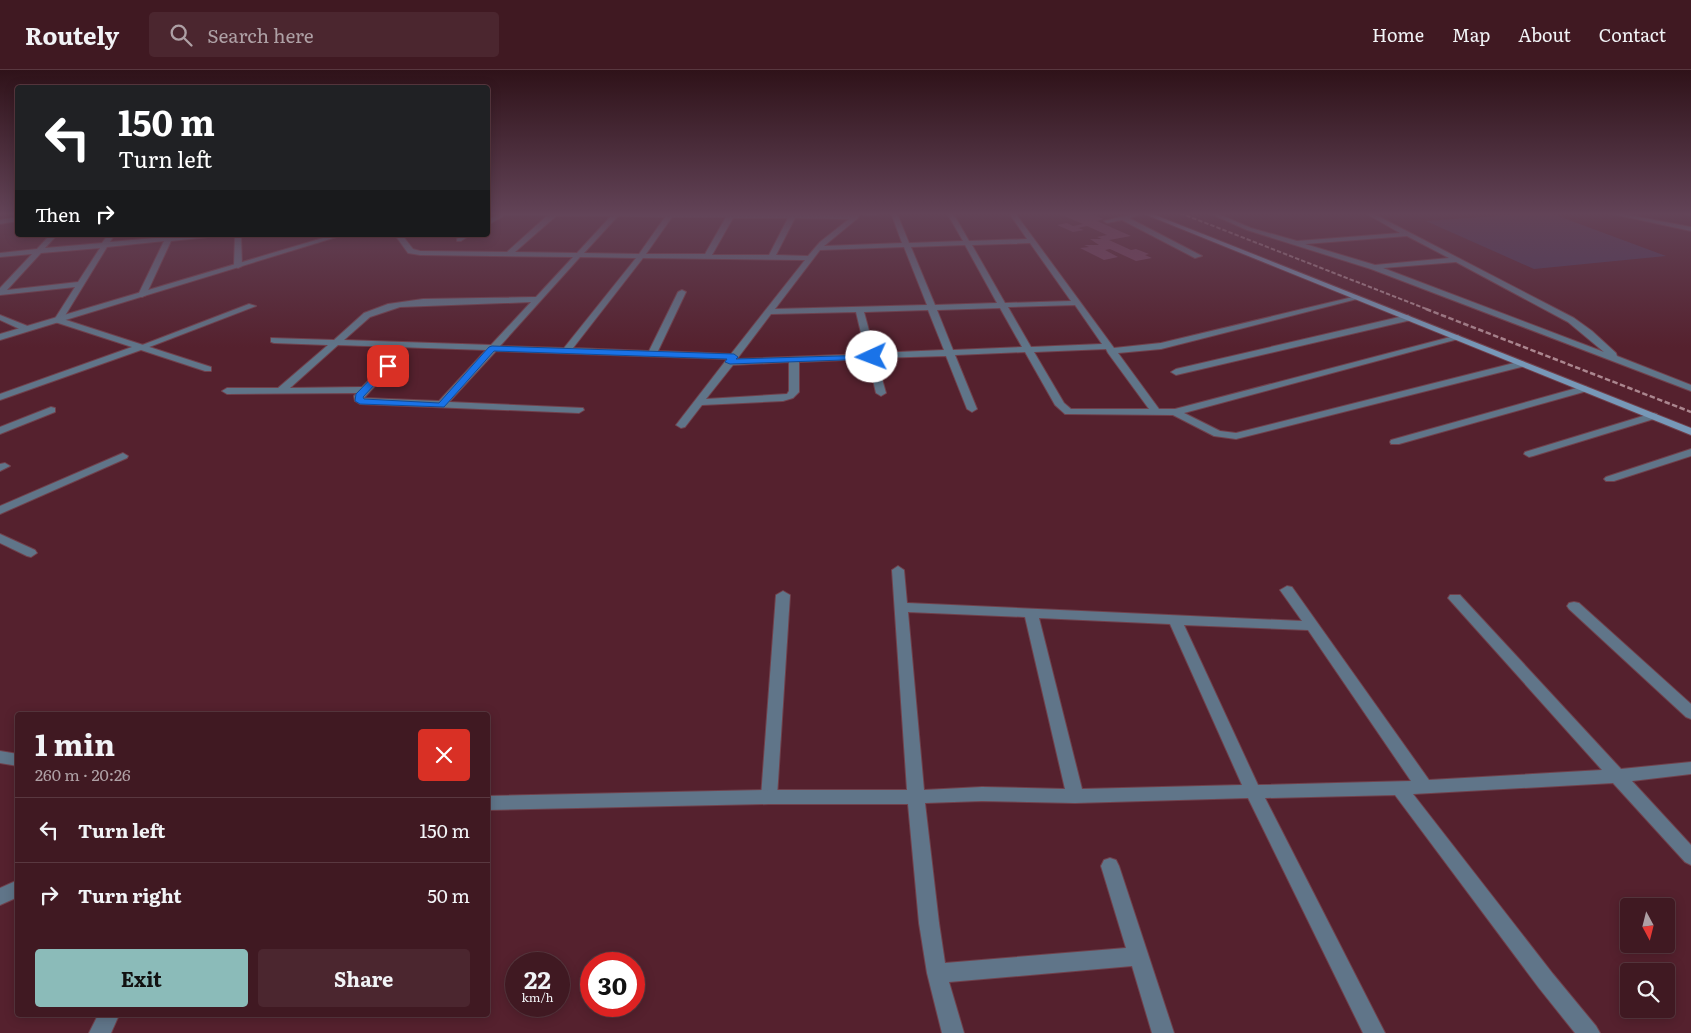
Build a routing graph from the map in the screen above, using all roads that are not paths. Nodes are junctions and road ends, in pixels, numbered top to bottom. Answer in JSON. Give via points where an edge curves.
{"nodes":[{"id":1,"x":33,"y":258,"type":"edge"},
{"id":2,"x":96,"y":258,"type":"edge"},
{"id":3,"x":159,"y":258,"type":"edge"},
{"id":4,"x":238,"y":258,"type":"edge"},
{"id":5,"x":264,"y":258,"type":"edge"},
{"id":6,"x":575,"y":258,"type":"edge"},
{"id":7,"x":639,"y":258,"type":"edge"},
{"id":8,"x":767,"y":258,"type":"edge"},
{"id":9,"x":771,"y":258,"type":"joint"},
{"id":10,"x":810,"y":258,"type":"joint"},
{"id":11,"x":911,"y":258,"type":"edge"},
{"id":12,"x":976,"y":258,"type":"edge"},
{"id":13,"x":1044,"y":258,"type":"edge"},
{"id":14,"x":1257,"y":258,"type":"edge"},
{"id":15,"x":1344,"y":258,"type":"edge"},
{"id":16,"x":1454,"y":258,"type":"edge"},
{"id":17,"x":1458,"y":260,"type":"junction"},
{"id":18,"x":238,"y":266,"type":"junction"},
{"id":19,"x":1374,"y":267,"type":"junction"},
{"id":20,"x":80,"y":284,"type":"junction"},
{"id":21,"x":682,"y":292,"type":"dead end"},
{"id":22,"x":0,"y":293,"type":"edge"},
{"id":23,"x":142,"y":294,"type":"junction"},
{"id":24,"x":1357,"y":298,"type":"junction"},
{"id":25,"x":537,"y":299,"type":"junction"},
{"id":26,"x":1076,"y":302,"type":"junction"},
{"id":27,"x":1003,"y":305,"type":"junction"},
{"id":28,"x":252,"y":306,"type":"dead end"},
{"id":29,"x":931,"y":307,"type":"junction"},
{"id":30,"x":859,"y":309,"type":"junction"},
{"id":31,"x":768,"y":312,"type":"junction"},
{"id":32,"x":0,"y":317,"type":"edge"},
{"id":33,"x":1408,"y":318,"type":"junction"},
{"id":34,"x":58,"y":320,"type":"junction"},
{"id":35,"x":27,"y":329,"type":"junction"},
{"id":36,"x":0,"y":337,"type":"edge"},
{"id":37,"x":1458,"y":338,"type":"junction"},
{"id":38,"x":274,"y":340,"type":"dead end"},
{"id":39,"x":334,"y":343,"type":"junction"},
{"id":40,"x":141,"y":347,"type":"junction"},
{"id":41,"x":492,"y":348,"type":"junction"},
{"id":42,"x":1109,"y":348,"type":"junction"},
{"id":43,"x":1029,"y":350,"type":"junction"},
{"id":44,"x":566,"y":351,"type":"junction"},
{"id":45,"x":652,"y":354,"type":"junction"},
{"id":46,"x":950,"y":354,"type":"junction"},
{"id":47,"x":872,"y":357,"type":"junction"},
{"id":48,"x":732,"y":359,"type":"junction"},
{"id":49,"x":794,"y":360,"type":"junction"},
{"id":50,"x":1618,"y":360,"type":"junction"},
{"id":51,"x":1522,"y":364,"type":"junction"},
{"id":52,"x":388,"y":366,"type":"dead end"},
{"id":53,"x":208,"y":369,"type":"dead end"},
{"id":54,"x":1176,"y":372,"type":"dead end"},
{"id":55,"x":1691,"y":388,"type":"edge"},
{"id":56,"x":1584,"y":389,"type":"junction"},
{"id":57,"x":365,"y":390,"type":"junction"},
{"id":58,"x":227,"y":391,"type":"dead end"},
{"id":59,"x":280,"y":391,"type":"junction"},
{"id":60,"x":881,"y":393,"type":"dead end"},
{"id":61,"x":0,"y":397,"type":"edge"},
{"id":62,"x":698,"y":402,"type":"junction"},
{"id":63,"x":441,"y":405,"type":"junction"},
{"id":64,"x":972,"y":409,"type":"dead end"},
{"id":65,"x":51,"y":410,"type":"dead end"},
{"id":66,"x":579,"y":410,"type":"dead end"},
{"id":67,"x":1155,"y":412,"type":"junction"},
{"id":68,"x":1175,"y":412,"type":"junction"},
{"id":69,"x":1653,"y":416,"type":"junction"},
{"id":70,"x":680,"y":425,"type":"dead end"},
{"id":71,"x":0,"y":431,"type":"edge"},
{"id":72,"x":1691,"y":432,"type":"edge"},
{"id":73,"x":1395,"y":442,"type":"dead end"},
{"id":74,"x":1691,"y":452,"type":"edge"},
{"id":75,"x":1529,"y":454,"type":"dead end"},
{"id":76,"x":123,"y":456,"type":"dead end"},
{"id":77,"x":1610,"y":479,"type":"dead end"},
{"id":78,"x":0,"y":510,"type":"edge"},
{"id":79,"x":0,"y":538,"type":"edge"},
{"id":80,"x":31,"y":553,"type":"dead end"},
{"id":81,"x":898,"y":570,"type":"dead end"},
{"id":82,"x":1287,"y":590,"type":"dead end"},
{"id":83,"x":783,"y":595,"type":"dead end"},
{"id":84,"x":1455,"y":598,"type":"dead end"},
{"id":85,"x":1574,"y":606,"type":"dead end"},
{"id":86,"x":900,"y":607,"type":"junction"},
{"id":87,"x":1030,"y":613,"type":"junction"},
{"id":88,"x":1176,"y":620,"type":"junction"},
{"id":89,"x":1312,"y":626,"type":"junction"},
{"id":90,"x":1691,"y":713,"type":"edge"},
{"id":91,"x":0,"y":757,"type":"edge"},
{"id":92,"x":15,"y":760,"type":"edge"},
{"id":93,"x":1691,"y":768,"type":"edge"},
{"id":94,"x":1615,"y":776,"type":"junction"},
{"id":95,"x":1424,"y":786,"type":"junction"},
{"id":96,"x":1399,"y":788,"type":"junction"},
{"id":97,"x":1253,"y":792,"type":"junction"},
{"id":98,"x":1075,"y":796,"type":"junction"},
{"id":99,"x":769,"y":797,"type":"junction"},
{"id":100,"x":916,"y":797,"type":"junction"},
{"id":101,"x":490,"y":803,"type":"edge"},
{"id":102,"x":1691,"y":857,"type":"edge"},
{"id":103,"x":1110,"y":866,"type":"dead end"},
{"id":104,"x":15,"y":890,"type":"edge"},
{"id":105,"x":0,"y":897,"type":"edge"},
{"id":106,"x":1138,"y":956,"type":"junction"},
{"id":107,"x":937,"y":973,"type":"junction"},
{"id":108,"x":108,"y":1017,"type":"edge"},
{"id":109,"x":100,"y":1033,"type":"edge"},
{"id":110,"x":953,"y":1033,"type":"edge"},
{"id":111,"x":1163,"y":1033,"type":"edge"},
{"id":112,"x":1374,"y":1033,"type":"edge"},
{"id":113,"x":1589,"y":1033,"type":"edge"}],
"edges":[{"from":1,"to":22,"type":"street"},
{"from":2,"to":20,"type":"street"},
{"from":3,"to":23,"type":"street"},
{"from":4,"to":18,"type":"street"},
{"from":5,"to":18,"type":"street"},
{"from":6,"to":25,"type":"street"},
{"from":7,"to":44,"type":"street"},
{"from":8,"to":9,"type":"street"},
{"from":9,"to":10,"type":"street"},
{"from":10,"to":31,"type":"street"},
{"from":11,"to":29,"type":"street"},
{"from":12,"to":27,"type":"street"},
{"from":13,"to":26,"type":"street"},
{"from":14,"to":24,"type":"main road"},
{"from":15,"to":19,"type":"street"},
{"from":16,"to":17,"type":"street"},
{"from":17,"to":19,"type":"street"},
{"from":17,"to":50,"type":"street","via":[[1571,320],[1589,332]]},
{"from":18,"to":23,"type":"street"},
{"from":19,"to":50,"type":"street"},
{"from":20,"to":22,"type":"street"},
{"from":20,"to":34,"type":"street"},
{"from":21,"to":45,"type":"street"},
{"from":23,"to":34,"type":"street"},
{"from":24,"to":33,"type":"main road"},
{"from":24,"to":42,"type":"street","via":[[1161,346]]},
{"from":25,"to":39,"type":"street","via":[[388,306],[366,314]]},
{"from":25,"to":41,"type":"street"},
{"from":26,"to":27,"type":"street"},
{"from":26,"to":42,"type":"street"},
{"from":27,"to":29,"type":"street"},
{"from":27,"to":43,"type":"street"},
{"from":28,"to":40,"type":"street"},
{"from":29,"to":30,"type":"street"},
{"from":29,"to":46,"type":"street"},
{"from":30,"to":31,"type":"street"},
{"from":30,"to":47,"type":"street"},
{"from":31,"to":48,"type":"street"},
{"from":32,"to":35,"type":"street"},
{"from":33,"to":37,"type":"main road"},
{"from":33,"to":54,"type":"street"},
{"from":34,"to":35,"type":"street"},
{"from":34,"to":40,"type":"street"},
{"from":35,"to":36,"type":"street"},
{"from":37,"to":51,"type":"main road"},
{"from":37,"to":68,"type":"street"},
{"from":38,"to":39,"type":"street"},
{"from":39,"to":41,"type":"street"},
{"from":39,"to":59,"type":"street"},
{"from":40,"to":53,"type":"street"},
{"from":40,"to":61,"type":"street"},
{"from":41,"to":44,"type":"street"},
{"from":41,"to":63,"type":"street"},
{"from":42,"to":43,"type":"street"},
{"from":42,"to":67,"type":"street"},
{"from":43,"to":46,"type":"street"},
{"from":43,"to":67,"type":"street","via":[[1060,405],[1069,412]]},
{"from":44,"to":45,"type":"street"},
{"from":45,"to":48,"type":"street"},
{"from":46,"to":47,"type":"street"},
{"from":46,"to":64,"type":"street"},
{"from":47,"to":49,"type":"street"},
{"from":47,"to":60,"type":"street"},
{"from":48,"to":49,"type":"street"},
{"from":48,"to":62,"type":"street"},
{"from":49,"to":62,"type":"street","via":[[794,392],[790,396]]},
{"from":50,"to":55,"type":"street"},
{"from":51,"to":56,"type":"main road"},
{"from":51,"to":68,"type":"street","via":[[1244,435],[1218,434]]},
{"from":52,"to":57,"type":"street"},
{"from":56,"to":69,"type":"main road"},
{"from":56,"to":73,"type":"street"},
{"from":57,"to":59,"type":"street"},
{"from":57,"to":63,"type":"street","via":[[359,396],[360,401]]},
{"from":58,"to":59,"type":"street"},
{"from":62,"to":70,"type":"street"},
{"from":63,"to":66,"type":"street"},
{"from":65,"to":71,"type":"street"},
{"from":67,"to":68,"type":"street"},
{"from":69,"to":72,"type":"main road"},
{"from":69,"to":75,"type":"street"},
{"from":74,"to":77,"type":"street"},
{"from":76,"to":78,"type":"street"},
{"from":79,"to":80,"type":"street"},
{"from":81,"to":86,"type":"street"},
{"from":82,"to":89,"type":"street"},
{"from":83,"to":99,"type":"street"},
{"from":84,"to":94,"type":"street"},
{"from":85,"to":90,"type":"street"},
{"from":86,"to":87,"type":"street"},
{"from":86,"to":100,"type":"street"},
{"from":87,"to":88,"type":"street"},
{"from":87,"to":98,"type":"street"},
{"from":88,"to":89,"type":"street"},
{"from":88,"to":97,"type":"street"},
{"from":89,"to":95,"type":"street"},
{"from":91,"to":92,"type":"street"},
{"from":93,"to":94,"type":"street"},
{"from":94,"to":95,"type":"street"},
{"from":94,"to":102,"type":"street"},
{"from":95,"to":96,"type":"street"},
{"from":96,"to":97,"type":"street"},
{"from":96,"to":113,"type":"street"},
{"from":97,"to":98,"type":"street"},
{"from":97,"to":112,"type":"street"},
{"from":98,"to":100,"type":"street","via":[[982,794]]},
{"from":99,"to":100,"type":"street"},
{"from":99,"to":101,"type":"street"},
{"from":100,"to":107,"type":"street"},
{"from":103,"to":106,"type":"street"},
{"from":104,"to":105,"type":"street"},
{"from":106,"to":107,"type":"street"},
{"from":106,"to":111,"type":"street"},
{"from":107,"to":110,"type":"street"},
{"from":108,"to":109,"type":"street"}]}
